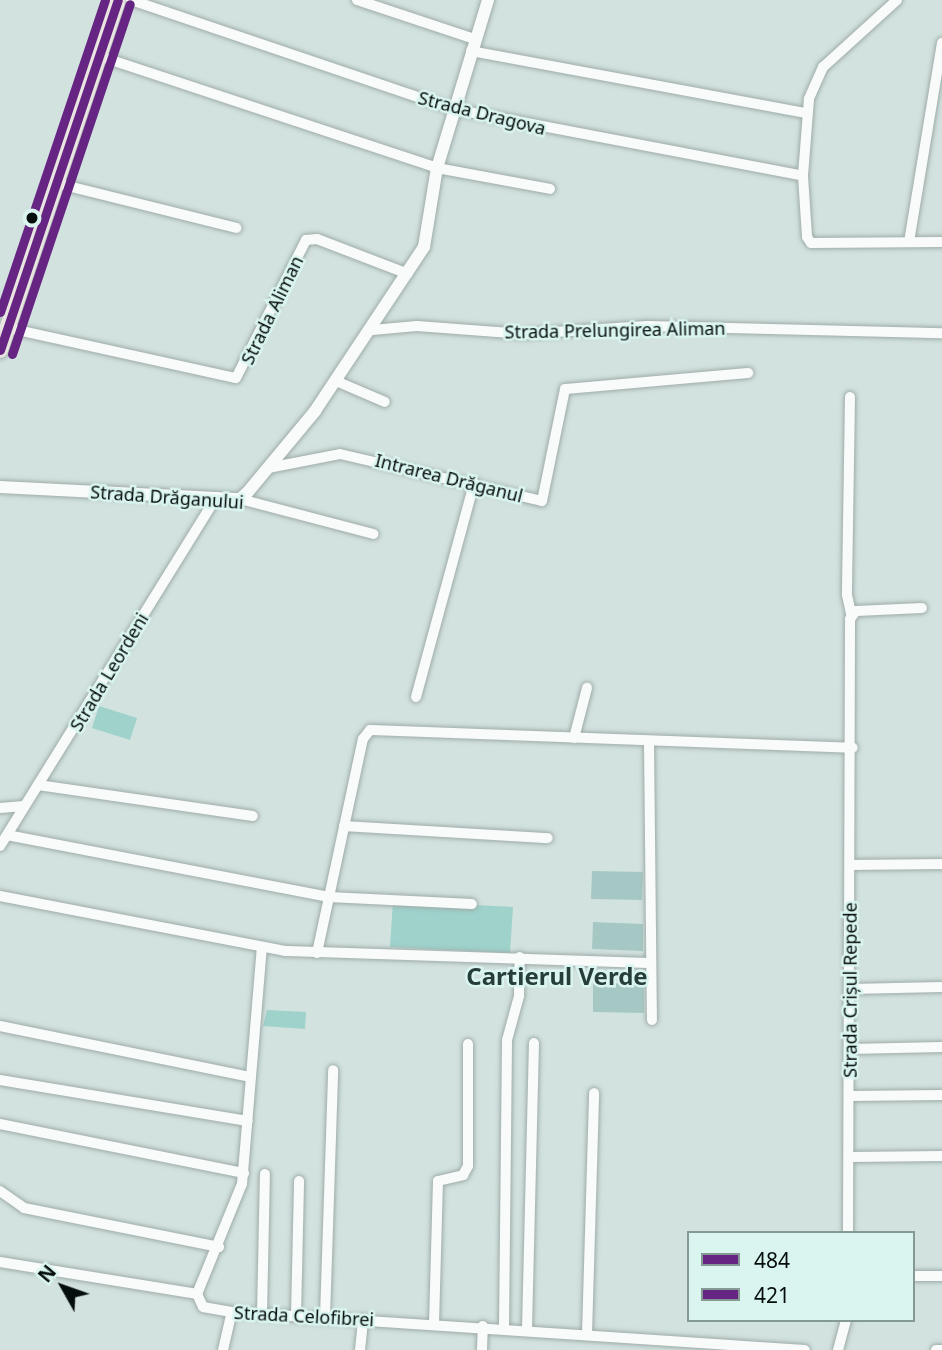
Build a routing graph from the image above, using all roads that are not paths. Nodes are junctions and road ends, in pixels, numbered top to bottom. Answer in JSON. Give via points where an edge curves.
{"nodes":[{"id":1,"x":118,"y":0,"type":"edge"},
{"id":2,"x":131,"y":0,"type":"edge"},
{"id":3,"x":357,"y":0,"type":"edge"},
{"id":4,"x":488,"y":0,"type":"edge"},
{"id":5,"x":897,"y":0,"type":"edge"},
{"id":6,"x":942,"y":43,"type":"edge"},
{"id":7,"x":472,"y":45,"type":"junction"},
{"id":8,"x":99,"y":56,"type":"junction"},
{"id":9,"x":453,"y":109,"type":"junction"},
{"id":10,"x":805,"y":113,"type":"junction"},
{"id":11,"x":437,"y":168,"type":"junction"},
{"id":12,"x":803,"y":176,"type":"junction"},
{"id":13,"x":56,"y":183,"type":"junction"},
{"id":14,"x":550,"y":189,"type":"dead end"},
{"id":15,"x":236,"y":228,"type":"dead end"},
{"id":16,"x":909,"y":242,"type":"junction"},
{"id":17,"x":942,"y":242,"type":"edge"},
{"id":18,"x":408,"y":274,"type":"junction"},
{"id":19,"x":8,"y":328,"type":"junction"},
{"id":20,"x":372,"y":330,"type":"junction"},
{"id":21,"x":942,"y":333,"type":"edge"},
{"id":22,"x":0,"y":350,"type":"edge"},
{"id":23,"x":748,"y":373,"type":"dead end"},
{"id":24,"x":336,"y":381,"type":"junction"},
{"id":25,"x":850,"y":397,"type":"dead end"},
{"id":26,"x":385,"y":402,"type":"dead end"},
{"id":27,"x":268,"y":468,"type":"junction"},
{"id":28,"x":474,"y":483,"type":"junction"},
{"id":29,"x":0,"y":487,"type":"edge"},
{"id":30,"x":216,"y":498,"type":"junction"},
{"id":31,"x":240,"y":499,"type":"junction"},
{"id":32,"x":373,"y":534,"type":"dead end"},
{"id":33,"x":922,"y":608,"type":"dead end"},
{"id":34,"x":851,"y":614,"type":"junction"},
{"id":35,"x":587,"y":688,"type":"dead end"},
{"id":36,"x":416,"y":697,"type":"dead end"},
{"id":37,"x":574,"y":738,"type":"junction"},
{"id":38,"x":649,"y":741,"type":"junction"},
{"id":39,"x":853,"y":748,"type":"junction"},
{"id":40,"x":38,"y":785,"type":"junction"},
{"id":41,"x":24,"y":806,"type":"junction"},
{"id":42,"x":0,"y":808,"type":"edge"},
{"id":43,"x":253,"y":816,"type":"dead end"},
{"id":44,"x":344,"y":826,"type":"junction"},
{"id":45,"x":7,"y":835,"type":"junction"},
{"id":46,"x":548,"y":838,"type":"dead end"},
{"id":47,"x":0,"y":846,"type":"edge"},
{"id":48,"x":851,"y":864,"type":"junction"},
{"id":49,"x":942,"y":864,"type":"edge"},
{"id":50,"x":0,"y":896,"type":"edge"},
{"id":51,"x":329,"y":897,"type":"junction"},
{"id":52,"x":472,"y":904,"type":"dead end"},
{"id":53,"x":262,"y":948,"type":"junction"},
{"id":54,"x":317,"y":953,"type":"junction"},
{"id":55,"x":520,"y":957,"type":"junction"},
{"id":56,"x":651,"y":963,"type":"junction"},
{"id":57,"x":942,"y":987,"type":"edge"},
{"id":58,"x":850,"y":989,"type":"junction"},
{"id":59,"x":652,"y":1020,"type":"dead end"},
{"id":60,"x":0,"y":1026,"type":"edge"},
{"id":61,"x":534,"y":1043,"type":"dead end"},
{"id":62,"x":468,"y":1044,"type":"dead end"},
{"id":63,"x":942,"y":1048,"type":"edge"},
{"id":64,"x":850,"y":1049,"type":"junction"},
{"id":65,"x":333,"y":1070,"type":"dead end"},
{"id":66,"x":251,"y":1077,"type":"junction"},
{"id":67,"x":0,"y":1080,"type":"edge"},
{"id":68,"x":594,"y":1093,"type":"dead end"},
{"id":69,"x":942,"y":1095,"type":"edge"},
{"id":70,"x":849,"y":1096,"type":"junction"},
{"id":71,"x":248,"y":1121,"type":"junction"},
{"id":72,"x":0,"y":1124,"type":"edge"},
{"id":73,"x":942,"y":1156,"type":"edge"},
{"id":74,"x":849,"y":1157,"type":"junction"},
{"id":75,"x":244,"y":1172,"type":"junction"},
{"id":76,"x":265,"y":1174,"type":"dead end"},
{"id":77,"x":299,"y":1181,"type":"dead end"},
{"id":78,"x":0,"y":1191,"type":"edge"},
{"id":79,"x":848,"y":1231,"type":"edge"},
{"id":80,"x":219,"y":1247,"type":"junction"},
{"id":81,"x":0,"y":1262,"type":"edge"},
{"id":82,"x":914,"y":1276,"type":"edge"},
{"id":83,"x":942,"y":1276,"type":"edge"},
{"id":84,"x":197,"y":1294,"type":"junction"},
{"id":85,"x":232,"y":1312,"type":"junction"},
{"id":86,"x":262,"y":1314,"type":"junction"},
{"id":87,"x":296,"y":1316,"type":"junction"},
{"id":88,"x":325,"y":1317,"type":"junction"},
{"id":89,"x":363,"y":1319,"type":"junction"},
{"id":90,"x":845,"y":1322,"type":"edge"},
{"id":91,"x":434,"y":1324,"type":"junction"},
{"id":92,"x":483,"y":1326,"type":"junction"},
{"id":93,"x":504,"y":1328,"type":"junction"},
{"id":94,"x":527,"y":1329,"type":"junction"},
{"id":95,"x":587,"y":1334,"type":"junction"},
{"id":96,"x":619,"y":1336,"type":"junction"},
{"id":97,"x":658,"y":1345,"type":"edge"},
{"id":98,"x":726,"y":1348,"type":"edge"},
{"id":99,"x":223,"y":1350,"type":"edge"},
{"id":100,"x":360,"y":1350,"type":"edge"},
{"id":101,"x":482,"y":1350,"type":"edge"},
{"id":102,"x":618,"y":1350,"type":"edge"},
{"id":103,"x":805,"y":1350,"type":"edge"},
{"id":104,"x":838,"y":1350,"type":"edge"},
{"id":105,"x":936,"y":1350,"type":"edge"},
{"id":106,"x":942,"y":1350,"type":"edge"}],
"edges":[{"from":1,"to":8,"type":"main road"},
{"from":2,"to":9,"type":"street","name":"Strada Dragova"},
{"from":3,"to":7,"type":"street"},
{"from":4,"to":7,"type":"street"},
{"from":5,"to":10,"type":"street","via":[[823,67]]},
{"from":6,"to":16,"type":"street"},
{"from":7,"to":9,"type":"street"},
{"from":7,"to":10,"type":"street"},
{"from":8,"to":11,"type":"street"},
{"from":8,"to":13,"type":"main road"},
{"from":9,"to":11,"type":"street"},
{"from":9,"to":12,"type":"street","name":"Strada Dragova"},
{"from":10,"to":12,"type":"street"},
{"from":11,"to":14,"type":"street"},
{"from":11,"to":18,"type":"street","via":[[428,238]]},
{"from":12,"to":16,"type":"street","via":[[811,243]]},
{"from":13,"to":15,"type":"street"},
{"from":13,"to":19,"type":"main road"},
{"from":16,"to":17,"type":"street"},
{"from":18,"to":19,"type":"street","name":"Strada Aliman","via":[[317,239],[306,240],[236,379]]},
{"from":18,"to":20,"type":"street"},
{"from":19,"to":22,"type":"main road"},
{"from":20,"to":21,"type":"street","name":"Strada Prelungirea Aliman","via":[[416,326],[524,334],[648,326]]},
{"from":20,"to":24,"type":"street"},
{"from":23,"to":28,"type":"street","name":"Intrarea Drăganul","via":[[565,389],[542,501]]},
{"from":24,"to":26,"type":"street"},
{"from":24,"to":27,"type":"street"},
{"from":25,"to":34,"type":"street","name":"Strada Crișul Repede","via":[[846,596]]},
{"from":27,"to":28,"type":"street","name":"Intrarea Drăganul","via":[[332,453]]},
{"from":27,"to":31,"type":"street"},
{"from":28,"to":36,"type":"street"},
{"from":29,"to":30,"type":"street","name":"Strada Drăganului"},
{"from":30,"to":31,"type":"street","name":"Strada Drăganului"},
{"from":30,"to":40,"type":"street","name":"Strada Leordeni"},
{"from":31,"to":32,"type":"street","name":"Strada Drăganului"},
{"from":33,"to":34,"type":"street"},
{"from":34,"to":39,"type":"street","name":"Strada Crișul Repede"},
{"from":35,"to":37,"type":"street"},
{"from":37,"to":38,"type":"street"},
{"from":37,"to":44,"type":"street","via":[[377,729],[363,739]]},
{"from":38,"to":39,"type":"street"},
{"from":38,"to":56,"type":"street"},
{"from":39,"to":48,"type":"street","name":"Strada Crișul Repede"},
{"from":40,"to":41,"type":"street","name":"Strada Leordeni"},
{"from":40,"to":43,"type":"street"},
{"from":41,"to":42,"type":"street"},
{"from":41,"to":45,"type":"street","name":"Strada Leordeni"},
{"from":44,"to":46,"type":"street"},
{"from":44,"to":51,"type":"street"},
{"from":45,"to":47,"type":"street","name":"Strada Leordeni"},
{"from":45,"to":51,"type":"street"},
{"from":48,"to":49,"type":"street"},
{"from":48,"to":58,"type":"street","name":"Strada Crișul Repede"},
{"from":50,"to":53,"type":"street"},
{"from":51,"to":52,"type":"street"},
{"from":51,"to":54,"type":"street"},
{"from":53,"to":54,"type":"street"},
{"from":53,"to":66,"type":"street"},
{"from":54,"to":55,"type":"street"},
{"from":55,"to":56,"type":"street"},
{"from":55,"to":93,"type":"street","via":[[519,996],[507,1040]]},
{"from":56,"to":59,"type":"street"},
{"from":57,"to":58,"type":"street"},
{"from":58,"to":64,"type":"street","name":"Strada Crișul Repede"},
{"from":60,"to":66,"type":"street"},
{"from":61,"to":94,"type":"street"},
{"from":62,"to":91,"type":"street","via":[[468,1166],[463,1175],[438,1181]]},
{"from":63,"to":64,"type":"street"},
{"from":64,"to":70,"type":"street","name":"Strada Crișul Repede"},
{"from":65,"to":88,"type":"street"},
{"from":66,"to":71,"type":"street"},
{"from":67,"to":71,"type":"street"},
{"from":68,"to":95,"type":"street"},
{"from":69,"to":70,"type":"street"},
{"from":70,"to":74,"type":"street","name":"Strada Crișul Repede"},
{"from":71,"to":75,"type":"street"},
{"from":72,"to":75,"type":"street"},
{"from":73,"to":74,"type":"street"},
{"from":74,"to":79,"type":"street","name":"Strada Crișul Repede"},
{"from":75,"to":80,"type":"street"},
{"from":76,"to":86,"type":"street"},
{"from":77,"to":87,"type":"street"},
{"from":78,"to":80,"type":"street","via":[[24,1208]]},
{"from":80,"to":84,"type":"street"},
{"from":81,"to":84,"type":"street","name":"Strada Celofibrei"},
{"from":82,"to":83,"type":"street"},
{"from":84,"to":85,"type":"street","name":"Strada Celofibrei","via":[[202,1307]]},
{"from":85,"to":86,"type":"street","name":"Strada Celofibrei"},
{"from":85,"to":99,"type":"street"},
{"from":86,"to":87,"type":"street","name":"Strada Celofibrei"},
{"from":87,"to":88,"type":"street","name":"Strada Celofibrei"},
{"from":88,"to":89,"type":"street","name":"Strada Celofibrei"},
{"from":89,"to":91,"type":"street","name":"Strada Celofibrei"},
{"from":89,"to":100,"type":"street"},
{"from":90,"to":104,"type":"street"},
{"from":91,"to":92,"type":"street","name":"Strada Celofibrei"},
{"from":92,"to":93,"type":"street","name":"Strada Celofibrei"},
{"from":92,"to":101,"type":"street"},
{"from":93,"to":94,"type":"street","name":"Strada Celofibrei"},
{"from":94,"to":95,"type":"street","name":"Strada Celofibrei"},
{"from":95,"to":96,"type":"street","name":"Strada Celofibrei"},
{"from":96,"to":97,"type":"street","name":"Strada Celofibrei"},
{"from":96,"to":102,"type":"street"},
{"from":97,"to":98,"type":"street","name":"Strada Celofibrei"},
{"from":98,"to":103,"type":"street","name":"Strada Celofibrei"},
{"from":105,"to":106,"type":"street"}]}
